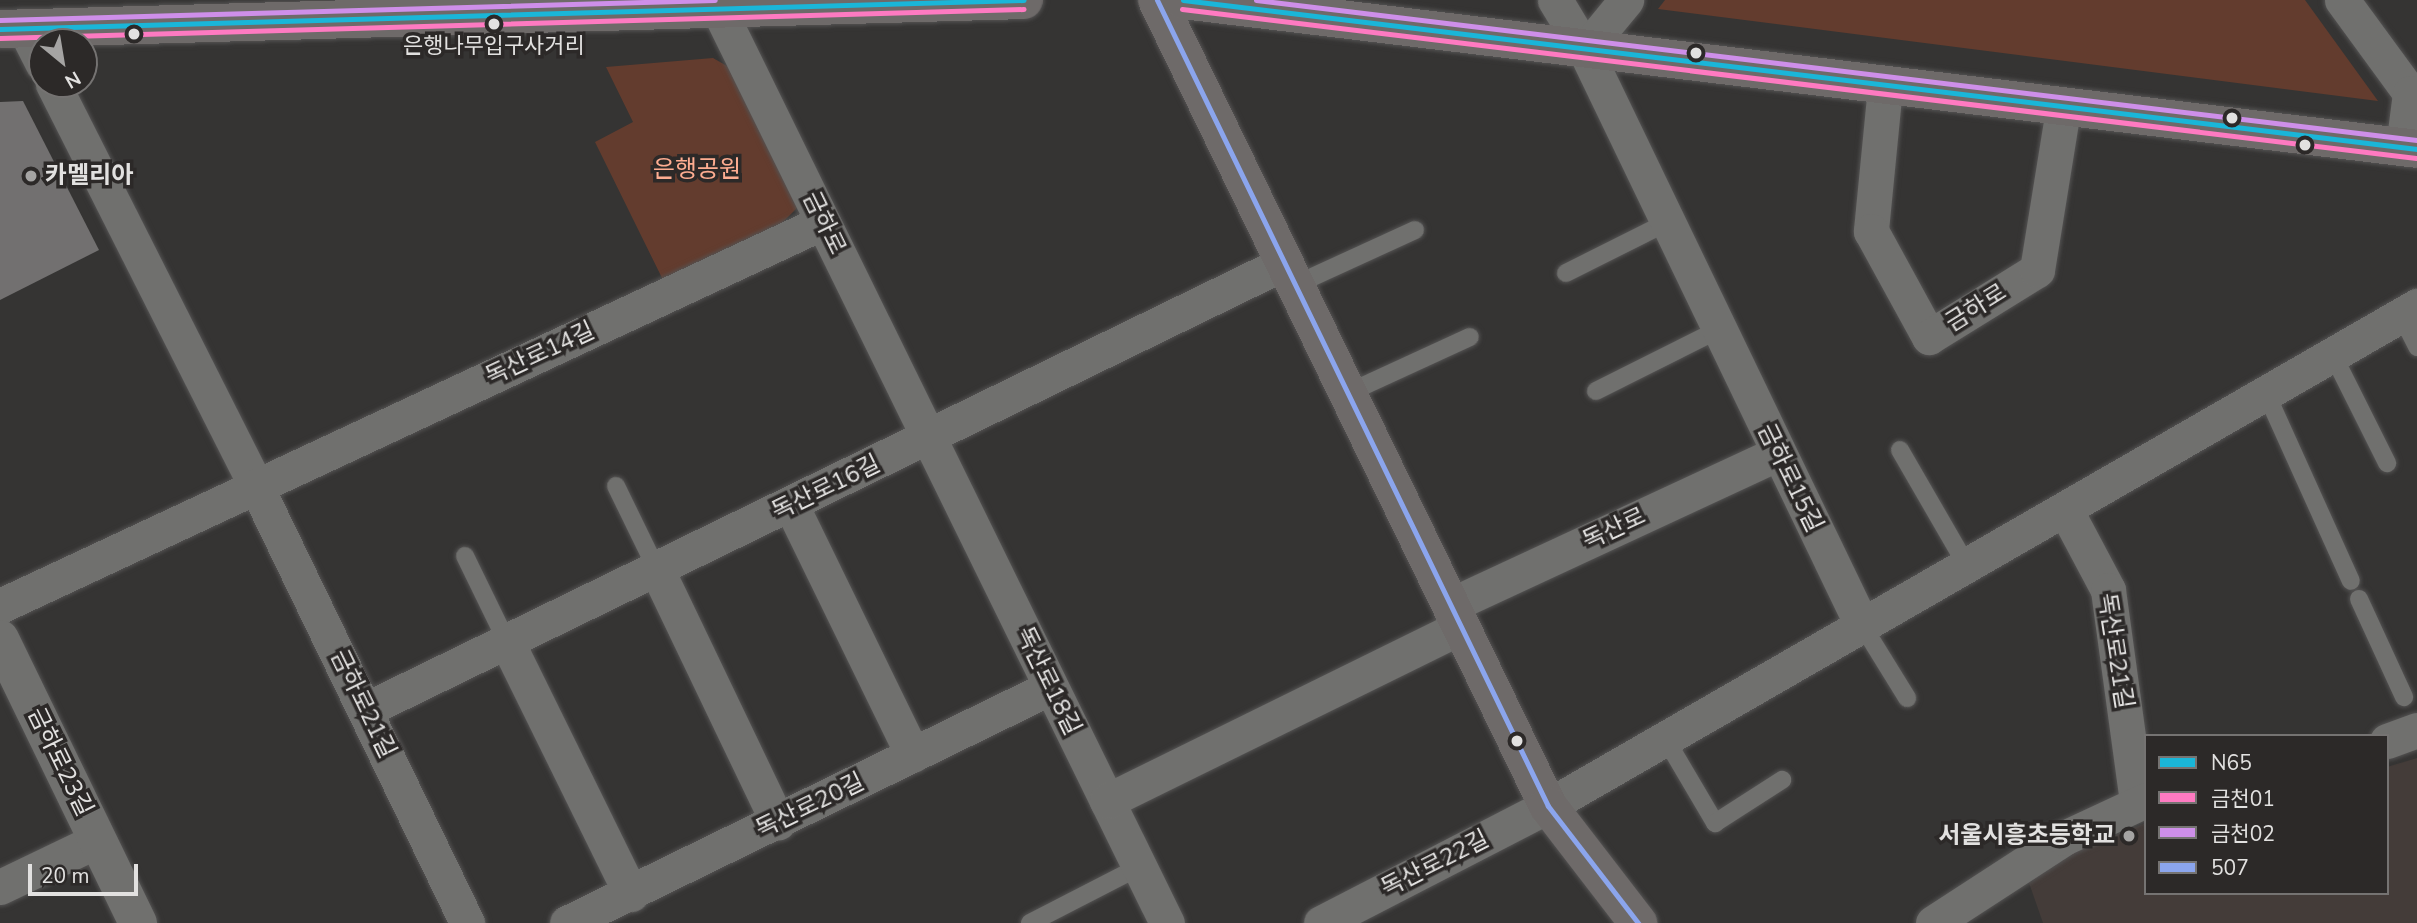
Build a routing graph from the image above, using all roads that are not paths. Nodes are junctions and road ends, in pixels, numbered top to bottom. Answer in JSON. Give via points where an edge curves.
{"nodes":[{"id":1,"x":1024,"y":0,"type":"edge"},
{"id":2,"x":1157,"y":0,"type":"edge"},
{"id":3,"x":1183,"y":0,"type":"edge"},
{"id":4,"x":1555,"y":0,"type":"edge"},
{"id":5,"x":1626,"y":0,"type":"edge"},
{"id":6,"x":2342,"y":0,"type":"edge"},
{"id":7,"x":716,"y":4,"type":"edge"},
{"id":8,"x":285,"y":10,"type":"edge"},
{"id":9,"x":12,"y":29,"type":"edge"},
{"id":10,"x":28,"y":47,"type":"edge"},
{"id":11,"x":1585,"y":50,"type":"junction"},
{"id":12,"x":1885,"y":87,"type":"junction"},
{"id":13,"x":2414,"y":91,"type":"edge"},
{"id":14,"x":60,"y":98,"type":"edge"},
{"id":15,"x":2063,"y":108,"type":"junction"},
{"id":16,"x":2410,"y":148,"type":"edge"},
{"id":17,"x":823,"y":222,"type":"junction"},
{"id":18,"x":1666,"y":223,"type":"junction"},
{"id":19,"x":1415,"y":230,"type":"dead end"},
{"id":20,"x":1566,"y":273,"type":"dead end"},
{"id":21,"x":1290,"y":274,"type":"junction"},
{"id":22,"x":2409,"y":311,"type":"edge"},
{"id":23,"x":1718,"y":330,"type":"junction"},
{"id":24,"x":1470,"y":337,"type":"dead end"},
{"id":25,"x":2417,"y":347,"type":"edge"},
{"id":26,"x":2333,"y":355,"type":"junction"},
{"id":27,"x":1596,"y":391,"type":"dead end"},
{"id":28,"x":1348,"y":393,"type":"junction"},
{"id":29,"x":2266,"y":393,"type":"junction"},
{"id":30,"x":929,"y":439,"type":"junction"},
{"id":31,"x":1900,"y":450,"type":"dead end"},
{"id":32,"x":1778,"y":453,"type":"junction"},
{"id":33,"x":2387,"y":463,"type":"dead end"},
{"id":34,"x":257,"y":486,"type":"junction"},
{"id":35,"x":616,"y":486,"type":"dead end"},
{"id":36,"x":791,"y":505,"type":"junction"},
{"id":37,"x":2065,"y":509,"type":"junction"},
{"id":38,"x":466,"y":556,"type":"dead end"},
{"id":39,"x":1967,"y":566,"type":"junction"},
{"id":40,"x":657,"y":570,"type":"junction"},
{"id":41,"x":2351,"y":581,"type":"dead end"},
{"id":42,"x":2359,"y":599,"type":"dead end"},
{"id":43,"x":0,"y":606,"type":"edge"},
{"id":44,"x":1456,"y":616,"type":"junction"},
{"id":45,"x":1862,"y":625,"type":"junction"},
{"id":46,"x":0,"y":639,"type":"edge"},
{"id":47,"x":507,"y":642,"type":"junction"},
{"id":48,"x":1051,"y":687,"type":"junction"},
{"id":49,"x":2404,"y":697,"type":"dead end"},
{"id":50,"x":1907,"y":698,"type":"dead end"},
{"id":51,"x":367,"y":709,"type":"junction"},
{"id":52,"x":2417,"y":730,"type":"edge"},
{"id":53,"x":1665,"y":738,"type":"junction"},
{"id":54,"x":2389,"y":740,"type":"edge"},
{"id":55,"x":913,"y":755,"type":"junction"},
{"id":56,"x":1782,"y":780,"type":"dead end"},
{"id":57,"x":1107,"y":801,"type":"junction"},
{"id":58,"x":2141,"y":801,"type":"edge"},
{"id":59,"x":1548,"y":806,"type":"junction"},
{"id":60,"x":778,"y":822,"type":"junction"},
{"id":61,"x":98,"y":839,"type":"junction"},
{"id":62,"x":1139,"y":867,"type":"junction"},
{"id":63,"x":0,"y":887,"type":"edge"},
{"id":64,"x":631,"y":894,"type":"junction"},
{"id":65,"x":135,"y":922,"type":"edge"},
{"id":66,"x":467,"y":923,"type":"edge"},
{"id":67,"x":567,"y":923,"type":"edge"},
{"id":68,"x":1030,"y":923,"type":"edge"},
{"id":69,"x":1167,"y":923,"type":"edge"},
{"id":70,"x":1321,"y":923,"type":"edge"},
{"id":71,"x":1638,"y":923,"type":"edge"},
{"id":72,"x":1933,"y":923,"type":"edge"}],
"edges":[{"from":1,"to":7,"type":"main road"},
{"from":2,"to":21,"type":"main road"},
{"from":3,"to":11,"type":"main road"},
{"from":4,"to":11,"type":"street","name":"금하로15길"},
{"from":5,"to":11,"type":"street"},
{"from":6,"to":13,"type":"street"},
{"from":7,"to":8,"type":"main road"},
{"from":7,"to":17,"type":"street","name":"금하로"},
{"from":8,"to":9,"type":"main road"},
{"from":9,"to":10,"type":"street"},
{"from":11,"to":12,"type":"main road"},
{"from":11,"to":18,"type":"street","name":"금하로15길"},
{"from":12,"to":15,"type":"main road"},
{"from":12,"to":15,"type":"street","name":"금하로","via":[[1871,231],[1929,337],[2037,270]]},
{"from":13,"to":16,"type":"street"},
{"from":14,"to":34,"type":"street","name":"금하로21길"},
{"from":15,"to":16,"type":"main road"},
{"from":17,"to":30,"type":"street","name":"금하로"},
{"from":17,"to":34,"type":"street","name":"독산로14길"},
{"from":18,"to":20,"type":"lane"},
{"from":18,"to":23,"type":"street","name":"금하로15길"},
{"from":19,"to":21,"type":"lane"},
{"from":21,"to":28,"type":"main road"},
{"from":21,"to":30,"type":"street","name":"독산로16길"},
{"from":22,"to":25,"type":"lane"},
{"from":22,"to":26,"type":"street"},
{"from":23,"to":27,"type":"lane"},
{"from":23,"to":32,"type":"street","name":"금하로15길"},
{"from":24,"to":28,"type":"lane"},
{"from":26,"to":29,"type":"street"},
{"from":26,"to":33,"type":"lane"},
{"from":28,"to":44,"type":"main road"},
{"from":29,"to":37,"type":"street"},
{"from":29,"to":41,"type":"lane"},
{"from":30,"to":36,"type":"street","name":"독산로16길"},
{"from":30,"to":48,"type":"street","name":"독산로18길"},
{"from":31,"to":39,"type":"lane"},
{"from":32,"to":44,"type":"street","name":"독산로"},
{"from":32,"to":45,"type":"street","name":"금하로15길"},
{"from":34,"to":43,"type":"street"},
{"from":34,"to":51,"type":"street","name":"금하로21길"},
{"from":35,"to":40,"type":"lane"},
{"from":36,"to":40,"type":"street","name":"독산로16길"},
{"from":36,"to":55,"type":"street"},
{"from":37,"to":39,"type":"street"},
{"from":37,"to":58,"type":"street","name":"독산로21길","via":[[2108,590]]},
{"from":38,"to":47,"type":"lane"},
{"from":39,"to":45,"type":"street"},
{"from":40,"to":47,"type":"street","name":"독산로16길"},
{"from":40,"to":60,"type":"street"},
{"from":42,"to":49,"type":"lane"},
{"from":44,"to":57,"type":"street","name":"독산로"},
{"from":44,"to":59,"type":"main road"},
{"from":45,"to":50,"type":"lane"},
{"from":45,"to":53,"type":"street"},
{"from":46,"to":61,"type":"street","name":"금하로23길"},
{"from":47,"to":51,"type":"street","name":"독산로16길"},
{"from":47,"to":64,"type":"street"},
{"from":48,"to":55,"type":"street","name":"독산로20길"},
{"from":48,"to":57,"type":"street","name":"독산로18길"},
{"from":51,"to":66,"type":"street","name":"금하로21길"},
{"from":52,"to":54,"type":"street"},
{"from":53,"to":56,"type":"lane","via":[[1715,823]]},
{"from":53,"to":59,"type":"street"},
{"from":55,"to":60,"type":"street","name":"독산로20길"},
{"from":57,"to":62,"type":"street","name":"독산로18길"},
{"from":58,"to":72,"type":"street","via":[[2064,838]]},
{"from":59,"to":70,"type":"street","name":"독산로22길"},
{"from":59,"to":71,"type":"main road"},
{"from":60,"to":64,"type":"street","name":"독산로20길"},
{"from":61,"to":63,"type":"street"},
{"from":61,"to":65,"type":"street","name":"금하로23길"},
{"from":62,"to":68,"type":"lane"},
{"from":62,"to":69,"type":"street","name":"독산로18길"},
{"from":64,"to":67,"type":"street","name":"독산로20길"}]}
